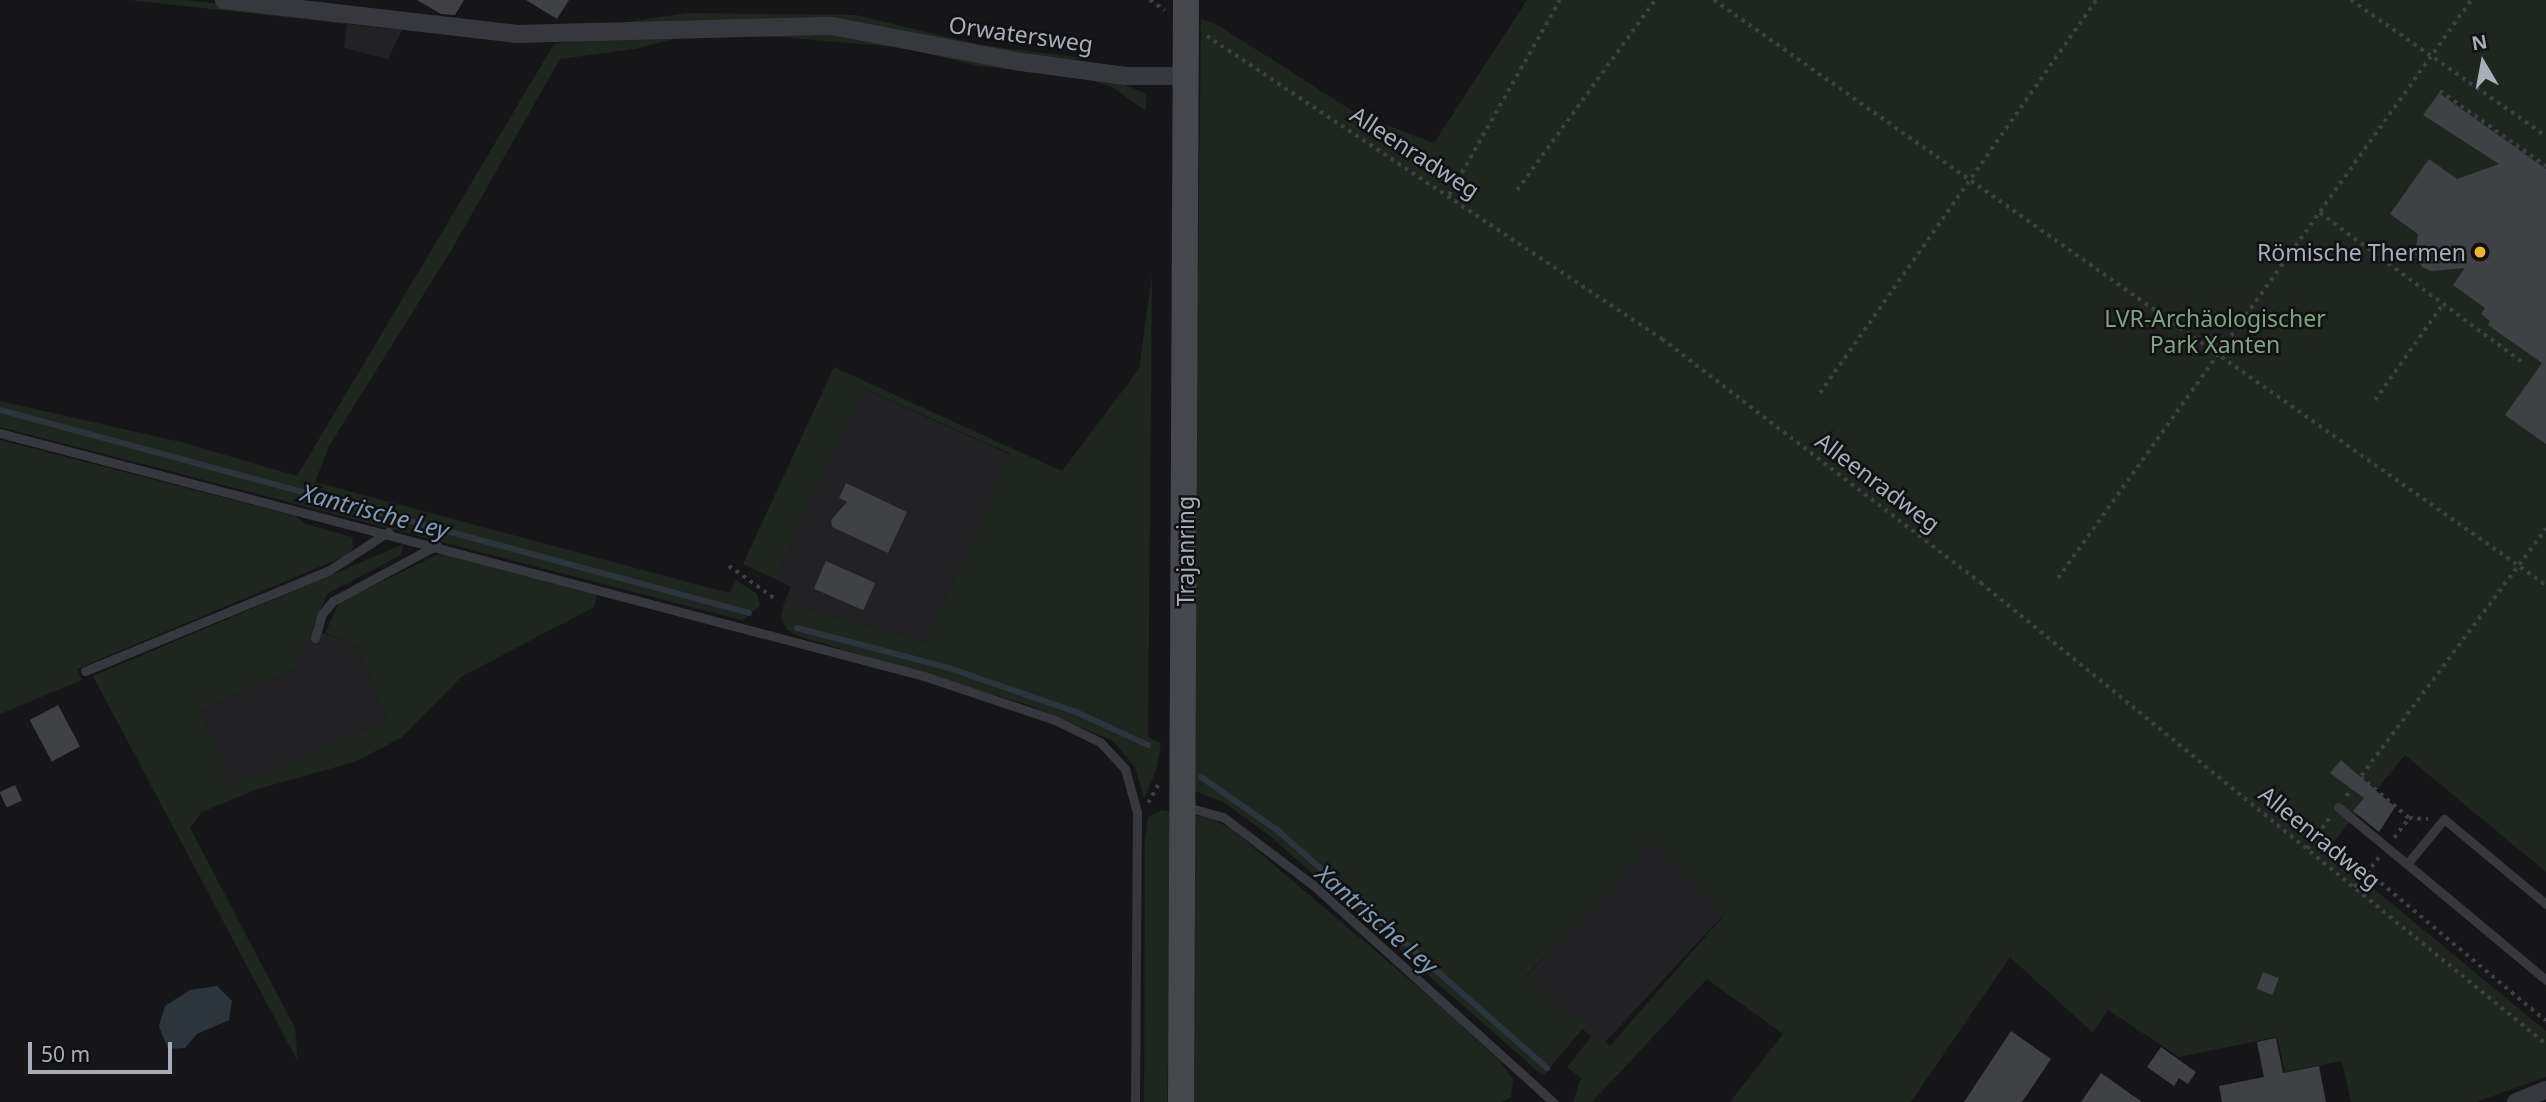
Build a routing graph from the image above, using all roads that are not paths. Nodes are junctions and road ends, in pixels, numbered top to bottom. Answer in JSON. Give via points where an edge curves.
{"nodes":[{"id":1,"x":223,"y":0,"type":"edge"},
{"id":2,"x":1186,"y":12,"type":"edge"},
{"id":3,"x":1185,"y":76,"type":"junction"},
{"id":4,"x":0,"y":433,"type":"edge"},
{"id":5,"x":388,"y":532,"type":"junction"},
{"id":6,"x":437,"y":545,"type":"junction"},
{"id":7,"x":315,"y":638,"type":"dead end"},
{"id":8,"x":85,"y":671,"type":"dead end"},
{"id":9,"x":1184,"y":807,"type":"junction"},
{"id":10,"x":2338,"y":807,"type":"road end"},
{"id":11,"x":2407,"y":864,"type":"junction"},
{"id":12,"x":2546,"y":904,"type":"edge"},
{"id":13,"x":2546,"y":980,"type":"edge"},
{"id":14,"x":2546,"y":1090,"type":"edge"},
{"id":15,"x":1135,"y":1102,"type":"edge"},
{"id":16,"x":1181,"y":1102,"type":"edge"},
{"id":17,"x":1553,"y":1102,"type":"edge"},
{"id":18,"x":2516,"y":1102,"type":"edge"}],
"edges":[{"from":1,"to":3,"type":"street","name":"Orwatersweg","via":[[516,34],[832,26],[1021,62],[1126,76]]},
{"from":2,"to":3,"type":"main road","name":"Trajanring"},
{"from":3,"to":9,"type":"main road","name":"Trajanring"},
{"from":4,"to":5,"type":"lane"},
{"from":5,"to":6,"type":"lane"},
{"from":5,"to":8,"type":"lane","via":[[328,571]]},
{"from":6,"to":7,"type":"lane","via":[[333,601],[322,614]]},
{"from":6,"to":15,"type":"lane","via":[[924,676],[1055,720],[1100,742],[1125,769],[1137,812]]},
{"from":9,"to":16,"type":"main road","name":"Trajanring"},
{"from":9,"to":17,"type":"lane","via":[[1223,817],[1314,885]]},
{"from":10,"to":11,"type":"lane"},
{"from":11,"to":12,"type":"lane","via":[[2444,819]]},
{"from":11,"to":13,"type":"lane"},
{"from":14,"to":18,"type":"street"}]}
